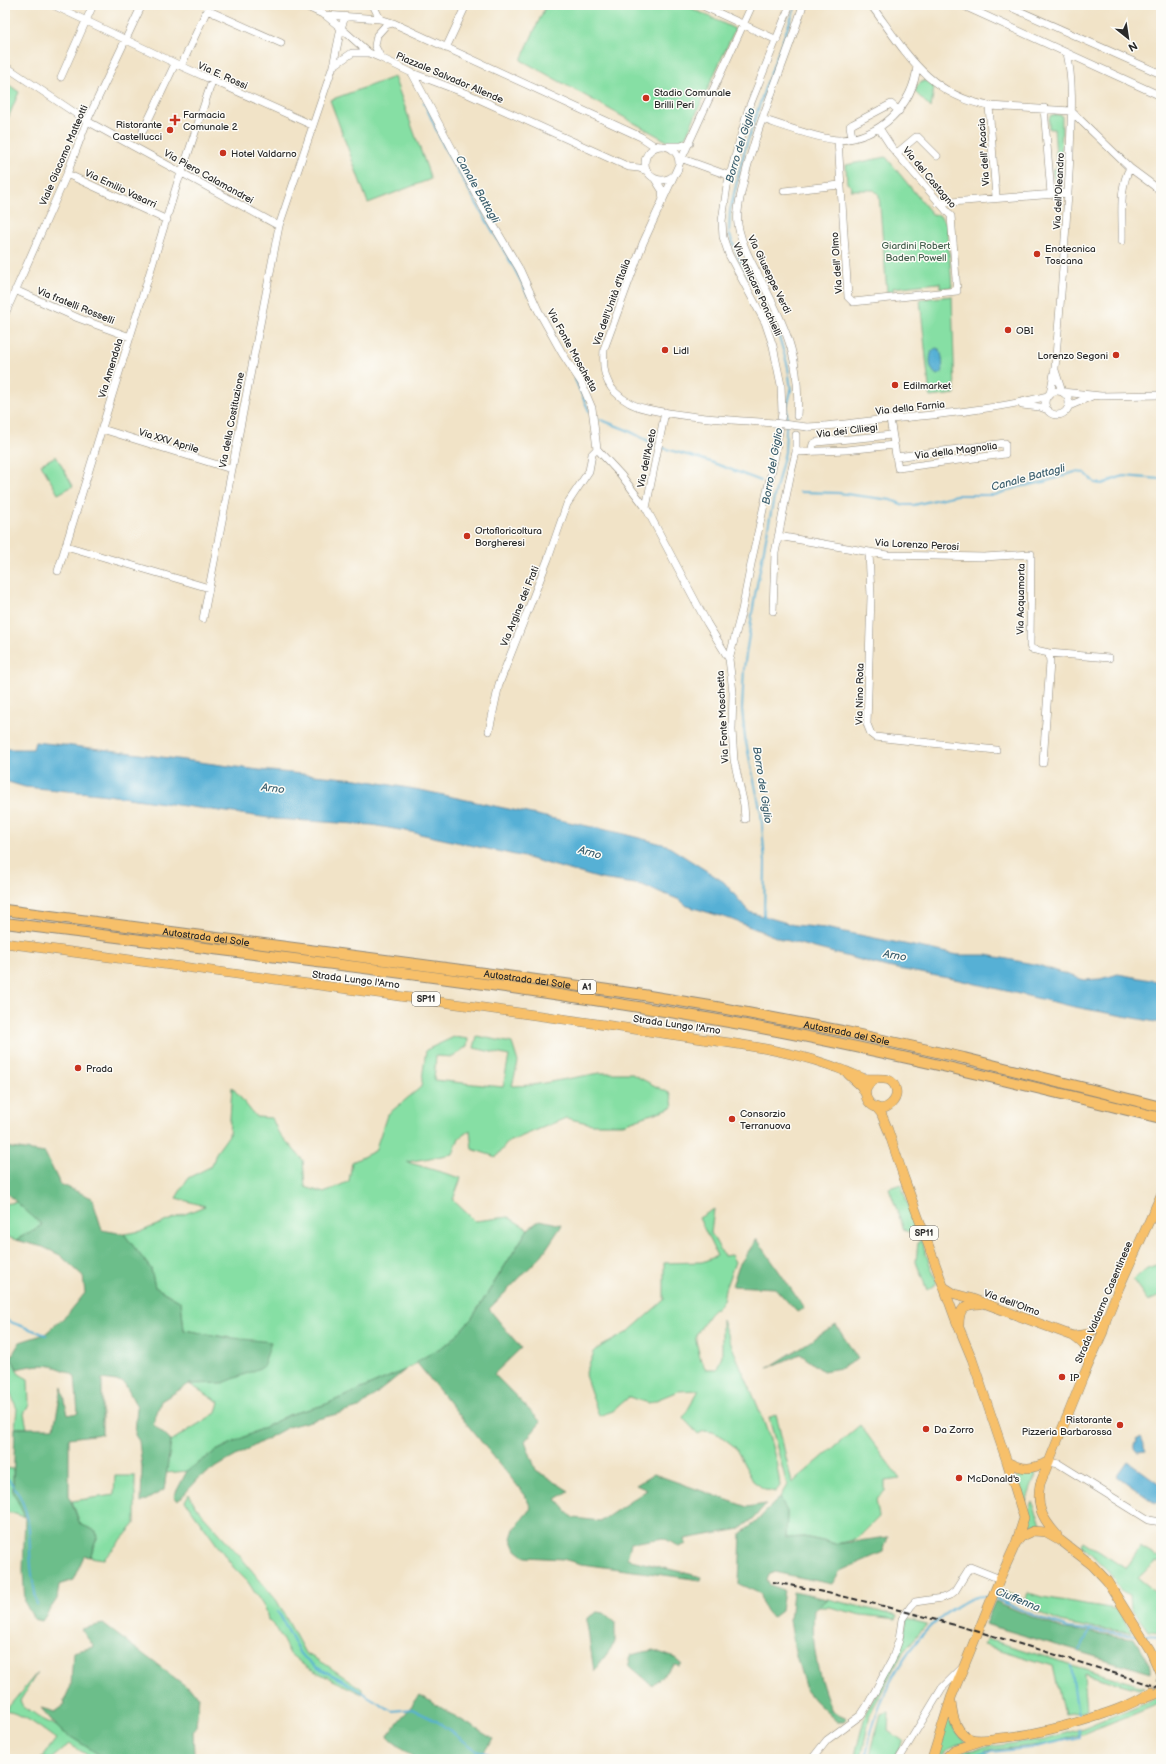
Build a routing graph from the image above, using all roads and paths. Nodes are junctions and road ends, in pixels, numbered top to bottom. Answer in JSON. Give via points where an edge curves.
{"nodes":[{"id":1,"x":53,"y":5,"type":"edge"},
{"id":2,"x":93,"y":5,"type":"edge"},
{"id":3,"x":142,"y":5,"type":"edge"},
{"id":4,"x":303,"y":5,"type":"edge"},
{"id":5,"x":373,"y":5,"type":"edge"},
{"id":6,"x":466,"y":5,"type":"edge"},
{"id":7,"x":701,"y":5,"type":"edge"},
{"id":8,"x":752,"y":5,"type":"edge"},
{"id":9,"x":790,"y":5,"type":"edge"},
{"id":10,"x":803,"y":5,"type":"edge"},
{"id":11,"x":871,"y":5,"type":"edge"},
{"id":12,"x":1006,"y":5,"type":"edge"},
{"id":13,"x":967,"y":6,"type":"edge"},
{"id":14,"x":325,"y":15,"type":"junction"},
{"id":15,"x":345,"y":17,"type":"junction"},
{"id":16,"x":380,"y":19,"type":"junction"},
{"id":17,"x":86,"y":21,"type":"junction"},
{"id":18,"x":393,"y":23,"type":"junction"},
{"id":19,"x":744,"y":24,"type":"junction"},
{"id":20,"x":341,"y":28,"type":"junction"},
{"id":21,"x":127,"y":40,"type":"junction"},
{"id":22,"x":777,"y":40,"type":"junction"},
{"id":23,"x":281,"y":43,"type":"dead end"},
{"id":24,"x":446,"y":48,"type":"junction"},
{"id":25,"x":369,"y":53,"type":"junction"},
{"id":26,"x":1067,"y":53,"type":"junction"},
{"id":27,"x":381,"y":58,"type":"junction"},
{"id":28,"x":1083,"y":60,"type":"junction"},
{"id":29,"x":178,"y":65,"type":"junction"},
{"id":30,"x":5,"y":66,"type":"edge"},
{"id":31,"x":333,"y":66,"type":"junction"},
{"id":32,"x":917,"y":66,"type":"junction"},
{"id":33,"x":1070,"y":67,"type":"junction"},
{"id":34,"x":412,"y":73,"type":"junction"},
{"id":35,"x":1161,"y":74,"type":"edge"},
{"id":36,"x":61,"y":77,"type":"dead end"},
{"id":37,"x":927,"y":77,"type":"junction"},
{"id":38,"x":212,"y":81,"type":"junction"},
{"id":39,"x":914,"y":82,"type":"junction"},
{"id":40,"x":1161,"y":96,"type":"edge"},
{"id":41,"x":989,"y":106,"type":"junction"},
{"id":42,"x":1044,"y":108,"type":"junction"},
{"id":43,"x":899,"y":111,"type":"junction"},
{"id":44,"x":1071,"y":111,"type":"junction"},
{"id":45,"x":762,"y":119,"type":"junction"},
{"id":46,"x":87,"y":121,"type":"junction"},
{"id":47,"x":312,"y":125,"type":"junction"},
{"id":48,"x":879,"y":128,"type":"junction"},
{"id":49,"x":143,"y":131,"type":"dead end"},
{"id":50,"x":852,"y":137,"type":"junction"},
{"id":51,"x":838,"y":140,"type":"junction"},
{"id":52,"x":690,"y":143,"type":"junction"},
{"id":53,"x":663,"y":146,"type":"junction"},
{"id":54,"x":897,"y":153,"type":"junction"},
{"id":55,"x":937,"y":156,"type":"dead end"},
{"id":56,"x":683,"y":159,"type":"junction"},
{"id":57,"x":1130,"y":168,"type":"junction"},
{"id":58,"x":678,"y":169,"type":"junction"},
{"id":59,"x":647,"y":171,"type":"junction"},
{"id":60,"x":182,"y":172,"type":"junction"},
{"id":61,"x":67,"y":174,"type":"junction"},
{"id":62,"x":730,"y":176,"type":"junction"},
{"id":63,"x":655,"y":179,"type":"junction"},
{"id":64,"x":840,"y":185,"type":"junction"},
{"id":65,"x":784,"y":191,"type":"dead end"},
{"id":66,"x":1161,"y":191,"type":"edge"},
{"id":67,"x":1068,"y":193,"type":"junction"},
{"id":68,"x":1051,"y":194,"type":"junction"},
{"id":69,"x":996,"y":198,"type":"junction"},
{"id":70,"x":664,"y":201,"type":"junction"},
{"id":71,"x":938,"y":203,"type":"junction"},
{"id":72,"x":167,"y":220,"type":"junction"},
{"id":73,"x":279,"y":226,"type":"junction"},
{"id":74,"x":1122,"y":241,"type":"dead end"},
{"id":75,"x":16,"y":290,"type":"junction"},
{"id":76,"x":957,"y":291,"type":"joint"},
{"id":77,"x":5,"y":314,"type":"edge"},
{"id":78,"x":130,"y":337,"type":"junction"},
{"id":79,"x":1055,"y":368,"type":"junction"},
{"id":80,"x":1062,"y":392,"type":"junction"},
{"id":81,"x":1049,"y":395,"type":"junction"},
{"id":82,"x":1094,"y":395,"type":"junction"},
{"id":83,"x":1161,"y":395,"type":"edge"},
{"id":84,"x":1016,"y":404,"type":"junction"},
{"id":85,"x":1069,"y":406,"type":"junction"},
{"id":86,"x":1048,"y":410,"type":"junction"},
{"id":87,"x":666,"y":412,"type":"junction"},
{"id":88,"x":797,"y":413,"type":"dead end"},
{"id":89,"x":890,"y":419,"type":"junction"},
{"id":90,"x":774,"y":423,"type":"joint"},
{"id":91,"x":102,"y":429,"type":"junction"},
{"id":92,"x":796,"y":435,"type":"dead end"},
{"id":93,"x":892,"y":435,"type":"junction"},
{"id":94,"x":894,"y":445,"type":"junction"},
{"id":95,"x":597,"y":449,"type":"junction"},
{"id":96,"x":796,"y":452,"type":"junction"},
{"id":97,"x":811,"y":452,"type":"junction"},
{"id":98,"x":896,"y":456,"type":"junction"},
{"id":99,"x":231,"y":469,"type":"junction"},
{"id":100,"x":646,"y":508,"type":"junction"},
{"id":101,"x":778,"y":536,"type":"junction"},
{"id":102,"x":66,"y":546,"type":"junction"},
{"id":103,"x":869,"y":552,"type":"junction"},
{"id":104,"x":1031,"y":554,"type":"joint"},
{"id":105,"x":58,"y":571,"type":"dead end"},
{"id":106,"x":209,"y":588,"type":"junction"},
{"id":107,"x":773,"y":611,"type":"dead end"},
{"id":108,"x":203,"y":619,"type":"dead end"},
{"id":109,"x":1049,"y":653,"type":"junction"},
{"id":110,"x":1109,"y":658,"type":"dead end"},
{"id":111,"x":729,"y":659,"type":"junction"},
{"id":112,"x":489,"y":731,"type":"dead end"},
{"id":113,"x":996,"y":750,"type":"dead end"},
{"id":114,"x":1043,"y":763,"type":"dead end"},
{"id":115,"x":745,"y":819,"type":"dead end"},
{"id":116,"x":5,"y":910,"type":"edge"},
{"id":117,"x":5,"y":923,"type":"edge"},
{"id":118,"x":5,"y":943,"type":"edge"},
{"id":119,"x":844,"y":1070,"type":"junction"},
{"id":120,"x":875,"y":1079,"type":"junction"},
{"id":121,"x":866,"y":1095,"type":"junction"},
{"id":122,"x":891,"y":1104,"type":"junction"},
{"id":123,"x":876,"y":1107,"type":"junction"},
{"id":124,"x":1161,"y":1107,"type":"edge"},
{"id":125,"x":1161,"y":1118,"type":"edge"},
{"id":126,"x":888,"y":1130,"type":"junction"},
{"id":127,"x":1161,"y":1195,"type":"edge"},
{"id":128,"x":944,"y":1287,"type":"junction"},
{"id":129,"x":982,"y":1304,"type":"junction"},
{"id":130,"x":1106,"y":1320,"type":"junction"},
{"id":131,"x":959,"y":1327,"type":"junction"},
{"id":132,"x":1073,"y":1336,"type":"junction"},
{"id":133,"x":1088,"y":1366,"type":"junction"},
{"id":134,"x":1008,"y":1462,"type":"junction"},
{"id":135,"x":1049,"y":1462,"type":"junction"},
{"id":136,"x":1161,"y":1522,"type":"edge"},
{"id":137,"x":1060,"y":1540,"type":"junction"},
{"id":138,"x":1016,"y":1543,"type":"junction"},
{"id":139,"x":1000,"y":1579,"type":"junction"},
{"id":140,"x":1150,"y":1650,"type":"junction"},
{"id":141,"x":1161,"y":1658,"type":"edge"},
{"id":142,"x":963,"y":1668,"type":"junction"},
{"id":143,"x":1161,"y":1675,"type":"edge"},
{"id":144,"x":1151,"y":1692,"type":"tunnel mouth"},
{"id":145,"x":1161,"y":1692,"type":"tunnel mouth"},
{"id":146,"x":951,"y":1698,"type":"junction"},
{"id":147,"x":1139,"y":1701,"type":"junction"},
{"id":148,"x":984,"y":1740,"type":"junction"},
{"id":149,"x":812,"y":1759,"type":"edge"},
{"id":150,"x":900,"y":1759,"type":"edge"},
{"id":151,"x":932,"y":1759,"type":"edge"},
{"id":152,"x":944,"y":1759,"type":"edge"}],
"edges":[{"from":1,"to":17,"type":"street","name":"Via E. Rossi"},
{"from":2,"to":17,"type":"street"},
{"from":3,"to":21,"type":"street","name":"Viale Giacomo Matteotti"},
{"from":4,"to":14,"type":"street"},
{"from":5,"to":16,"type":"street"},
{"from":6,"to":24,"type":"street"},
{"from":7,"to":19,"type":"street"},
{"from":8,"to":19,"type":"street"},
{"from":9,"to":22,"type":"street","name":"Via Amilcare Ponchielli"},
{"from":10,"to":45,"type":"street","name":"Via Giuseppe Verdi"},
{"from":11,"to":32,"type":"street"},
{"from":12,"to":35,"type":"street"},
{"from":13,"to":26,"type":"street"},
{"from":14,"to":15,"type":"street"},
{"from":14,"to":20,"type":"street"},
{"from":15,"to":16,"type":"street"},
{"from":15,"to":20,"type":"street","name":"Via della Costituzione"},
{"from":16,"to":18,"type":"street"},
{"from":17,"to":21,"type":"street","name":"Via E. Rossi"},
{"from":17,"to":36,"type":"street"},
{"from":18,"to":24,"type":"street"},
{"from":18,"to":27,"type":"street","name":"Piazzale Salvador Allende","via":[[386,25],[377,35],[375,46]]},
{"from":19,"to":22,"type":"street"},
{"from":19,"to":52,"type":"street"},
{"from":20,"to":25,"type":"street"},
{"from":20,"to":31,"type":"street","name":"Via della Costituzione"},
{"from":21,"to":29,"type":"street","name":"Via E. Rossi"},
{"from":21,"to":46,"type":"street","name":"Viale Giacomo Matteotti"},
{"from":22,"to":62,"type":"street","name":"Via Amilcare Ponchielli","via":[[748,110]]},
{"from":23,"to":29,"type":"street","via":[[207,10]]},
{"from":24,"to":53,"type":"street","via":[[653,144]]},
{"from":25,"to":27,"type":"street"},
{"from":25,"to":31,"type":"street","via":[[352,53]]},
{"from":26,"to":28,"type":"street"},
{"from":26,"to":33,"type":"street","name":"Via dell'Oleandro"},
{"from":27,"to":34,"type":"street","name":"Piazzale Salvador Allende"},
{"from":28,"to":33,"type":"street"},
{"from":28,"to":40,"type":"street"},
{"from":29,"to":38,"type":"street","name":"Via E. Rossi"},
{"from":29,"to":49,"type":"street"},
{"from":30,"to":46,"type":"street","name":"Via Piero Calamandrei"},
{"from":31,"to":47,"type":"street","name":"Via della Costituzione"},
{"from":32,"to":37,"type":"street"},
{"from":32,"to":39,"type":"street"},
{"from":33,"to":44,"type":"street","name":"Via dell'Oleandro"},
{"from":34,"to":59,"type":"street","name":"Piazzale Salvador Allende","via":[[470,95],[629,167]]},
{"from":34,"to":95,"type":"street","name":"Via Fonte Moschetta","via":[[480,203],[520,270],[545,322],[581,382],[592,408]]},
{"from":37,"to":39,"type":"street"},
{"from":37,"to":41,"type":"street","via":[[951,94]]},
{"from":38,"to":47,"type":"street","name":"Via E. Rossi"},
{"from":38,"to":60,"type":"street","name":"Via Amendola"},
{"from":39,"to":43,"type":"street"},
{"from":41,"to":42,"type":"street"},
{"from":41,"to":69,"type":"street","name":"Via dell' Acacia"},
{"from":42,"to":44,"type":"street"},
{"from":42,"to":68,"type":"street"},
{"from":43,"to":48,"type":"street"},
{"from":43,"to":50,"type":"street","via":[[891,104],[853,124],[850,126]]},
{"from":44,"to":57,"type":"street"},
{"from":44,"to":67,"type":"street","name":"Via dell'Oleandro"},
{"from":45,"to":51,"type":"street"},
{"from":45,"to":88,"type":"street","name":"Via Giuseppe Verdi","via":[[740,198],[738,224],[741,238],[791,344],[797,380]]},
{"from":46,"to":60,"type":"street","name":"Via Piero Calamandrei"},
{"from":46,"to":61,"type":"street","name":"Viale Giacomo Matteotti"},
{"from":47,"to":73,"type":"street","name":"Via della Costituzione"},
{"from":48,"to":50,"type":"street"},
{"from":48,"to":54,"type":"street","name":"Via del Castagno"},
{"from":50,"to":51,"type":"street"},
{"from":51,"to":64,"type":"street","name":"Via dell' Olmo"},
{"from":52,"to":53,"type":"street"},
{"from":52,"to":56,"type":"street"},
{"from":53,"to":58,"type":"street","via":[[676,153],[680,164]]},
{"from":53,"to":59,"type":"street","via":[[655,148],[647,155]]},
{"from":54,"to":55,"type":"street","via":[[918,137]]},
{"from":54,"to":71,"type":"street","name":"Via del Castagno"},
{"from":56,"to":58,"type":"street"},
{"from":56,"to":62,"type":"street"},
{"from":57,"to":66,"type":"street"},
{"from":57,"to":74,"type":"street","via":[[1124,189]]},
{"from":58,"to":63,"type":"street","via":[[671,178]]},
{"from":58,"to":70,"type":"street","name":"Via dell'Unità d'Italia"},
{"from":59,"to":63,"type":"street"},
{"from":60,"to":72,"type":"street","name":"Via Amendola"},
{"from":60,"to":73,"type":"street","name":"Via Piero Calamandrei"},
{"from":61,"to":72,"type":"street","name":"Via Emilio Vasarri"},
{"from":61,"to":75,"type":"street","name":"Viale Giacomo Matteotti"},
{"from":62,"to":111,"type":"street","name":"Via Amilcare Ponchielli","via":[[722,221],[723,237],[774,346],[781,378],[782,413],[742,610]]},
{"from":63,"to":70,"type":"street","via":[[662,190]]},
{"from":64,"to":65,"type":"street"},
{"from":64,"to":76,"type":"street","name":"Via dell' Olmo","via":[[848,298],[853,302]]},
{"from":67,"to":68,"type":"street"},
{"from":67,"to":79,"type":"street","name":"Via dell'Oleandro"},
{"from":68,"to":69,"type":"street"},
{"from":69,"to":71,"type":"street"},
{"from":70,"to":87,"type":"street","name":"Via dell'Unità d'Italia","via":[[643,243],[612,324],[604,349],[603,367],[614,391],[628,402],[646,409]]},
{"from":71,"to":76,"type":"street","name":"Via del Castagno","via":[[951,216]]},
{"from":72,"to":78,"type":"street","name":"Via Amendola"},
{"from":73,"to":99,"type":"street","name":"Via della Costituzione"},
{"from":75,"to":77,"type":"street","name":"Viale Giacomo Matteotti"},
{"from":75,"to":78,"type":"street","name":"Via fratelli Rosselli","via":[[78,318]]},
{"from":78,"to":91,"type":"street","name":"Via Amendola"},
{"from":79,"to":80,"type":"street","name":"Via dell'Oleandro"},
{"from":79,"to":81,"type":"street","name":"Via dell'Oleandro"},
{"from":80,"to":81,"type":"street","name":"Via della Farnia"},
{"from":80,"to":82,"type":"street","name":"Via della Farnia"},
{"from":80,"to":85,"type":"street","via":[[1067,396]]},
{"from":81,"to":84,"type":"street","name":"Via della Farnia"},
{"from":81,"to":86,"type":"street","via":[[1046,403]]},
{"from":82,"to":83,"type":"street","name":"Via della Farnia"},
{"from":82,"to":85,"type":"street","name":"Via della Farnia"},
{"from":84,"to":86,"type":"street","name":"Via della Farnia"},
{"from":84,"to":89,"type":"street","name":"Via della Farnia"},
{"from":85,"to":86,"type":"street","name":"Via della Farnia","via":[[1059,415]]},
{"from":87,"to":90,"type":"street","name":"Via dell'Unità d'Italia"},
{"from":87,"to":100,"type":"street","name":"Via dell'Aceto"},
{"from":89,"to":90,"type":"street","name":"Via della Farnia","bridge":true,"via":[[824,426]]},
{"from":89,"to":93,"type":"street"},
{"from":91,"to":99,"type":"street","name":"Via XXV Aprile"},
{"from":91,"to":102,"type":"street","name":"Via Amendola"},
{"from":92,"to":96,"type":"street"},
{"from":93,"to":94,"type":"street"},
{"from":93,"to":97,"type":"street","name":"Via dei Ciliegi","via":[[817,442],[813,444]]},
{"from":94,"to":97,"type":"street","name":"Via dei Ciliegi"},
{"from":94,"to":98,"type":"street"},
{"from":95,"to":100,"type":"street","name":"Via Fonte Moschetta"},
{"from":95,"to":112,"type":"street","name":"Via Argine dei Frati","via":[[592,454],[589,472],[567,504],[499,684]]},
{"from":96,"to":97,"type":"street","name":"Via dei Ciliegi"},
{"from":96,"to":101,"type":"street"},
{"from":98,"to":98,"type":"street","name":"Via della Magnolia","via":[[898,468],[1005,454],[1004,443]]},
{"from":99,"to":106,"type":"street","name":"Via della Costituzione"},
{"from":100,"to":111,"type":"street","name":"Via Fonte Moschetta","via":[[707,624]]},
{"from":101,"to":103,"type":"street","name":"Via Lorenzo Perosi"},
{"from":101,"to":107,"type":"street"},
{"from":102,"to":105,"type":"street","name":"Via Amendola"},
{"from":102,"to":106,"type":"street"},
{"from":103,"to":104,"type":"street","name":"Via Lorenzo Perosi","via":[[911,556],[984,557]]},
{"from":103,"to":113,"type":"street","name":"Via Nino Rota","via":[[871,596],[867,724],[870,734]]},
{"from":104,"to":109,"type":"street","name":"Via Acquamorta","via":[[1030,646],[1036,651]]},
{"from":106,"to":108,"type":"street","name":"Via della Costituzione"},
{"from":109,"to":110,"type":"street","name":"Via Acquamorta"},
{"from":109,"to":114,"type":"street","via":[[1050,674]]},
{"from":111,"to":115,"type":"street","name":"Via Fonte Moschetta","via":[[733,692],[734,760]]},
{"from":116,"to":124,"type":"highway","name":"Autostrada del Sole","number":"A1","via":[[529,979],[702,1005],[842,1031],[964,1058]]},
{"from":117,"to":125,"type":"highway","name":"Autostrada del Sole","number":"A1","via":[[526,989],[714,1020],[854,1047]]},
{"from":118,"to":119,"type":"main road","name":"Strada Lungo l'Arno","number":"SP11","via":[[405,996],[739,1044],[816,1060]]},
{"from":119,"to":120,"type":"main road","name":"Strada Lungo l'Arno","number":"SP11","via":[[864,1078]]},
{"from":119,"to":121,"type":"main road","name":"Strada Lungo l'Arno","number":"SP11","via":[[861,1086]]},
{"from":120,"to":121,"type":"main road","via":[[867,1086]]},
{"from":120,"to":122,"type":"main road","via":[[889,1080],[895,1087],[896,1096]]},
{"from":121,"to":123,"type":"main road","via":[[870,1104]]},
{"from":122,"to":123,"type":"main road","via":[[882,1108]]},
{"from":122,"to":126,"type":"main road","number":"SP11"},
{"from":123,"to":126,"type":"main road","number":"SP11"},
{"from":126,"to":128,"type":"main road","number":"SP11"},
{"from":127,"to":130,"type":"main road","name":"Strada Valdarno Casentinese"},
{"from":128,"to":129,"type":"main road","name":"Via dell'Olmo"},
{"from":128,"to":131,"type":"main road"},
{"from":129,"to":131,"type":"main road","via":[[969,1304],[960,1310]]},
{"from":129,"to":132,"type":"main road","name":"Via dell'Olmo"},
{"from":130,"to":132,"type":"main road","via":[[1088,1334]]},
{"from":130,"to":133,"type":"main road","name":"Strada Valdarno Casentinese"},
{"from":131,"to":134,"type":"main road"},
{"from":132,"to":133,"type":"main road","name":"Via dell'Olmo","via":[[1088,1350]]},
{"from":133,"to":135,"type":"main road","name":"Strada Valdarno Casentinese"},
{"from":134,"to":135,"type":"main road","via":[[1020,1468],[1031,1468]]},
{"from":134,"to":138,"type":"main road","via":[[1024,1518]]},
{"from":135,"to":136,"type":"street","via":[[1059,1464],[1149,1520]]},
{"from":135,"to":137,"type":"main road","name":"Strada Valdarno Casentinese","via":[[1040,1484],[1038,1501],[1045,1520]]},
{"from":137,"to":138,"type":"main road","via":[[1046,1532],[1034,1531],[1022,1536]]},
{"from":137,"to":140,"type":"main road","via":[[1092,1565],[1107,1581]]},
{"from":138,"to":139,"type":"main road"},
{"from":139,"to":142,"type":"main road"},
{"from":139,"to":149,"type":"street","via":[[970,1568],[950,1595],[916,1602],[910,1606],[902,1619],[899,1640],[892,1660],[867,1706],[861,1715],[827,1740]]},
{"from":140,"to":141,"type":"main road"},
{"from":140,"to":143,"type":"main road"},
{"from":142,"to":146,"type":"main road"},
{"from":142,"to":150,"type":"street","via":[[942,1688]]},
{"from":144,"to":147,"type":"main road"},
{"from":145,"to":147,"type":"main road"},
{"from":146,"to":148,"type":"main road","via":[[958,1728],[969,1738]]},
{"from":146,"to":151,"type":"main road"},
{"from":147,"to":148,"type":"main road","via":[[1051,1731]]},
{"from":148,"to":152,"type":"main road","via":[[954,1750]]}]}
